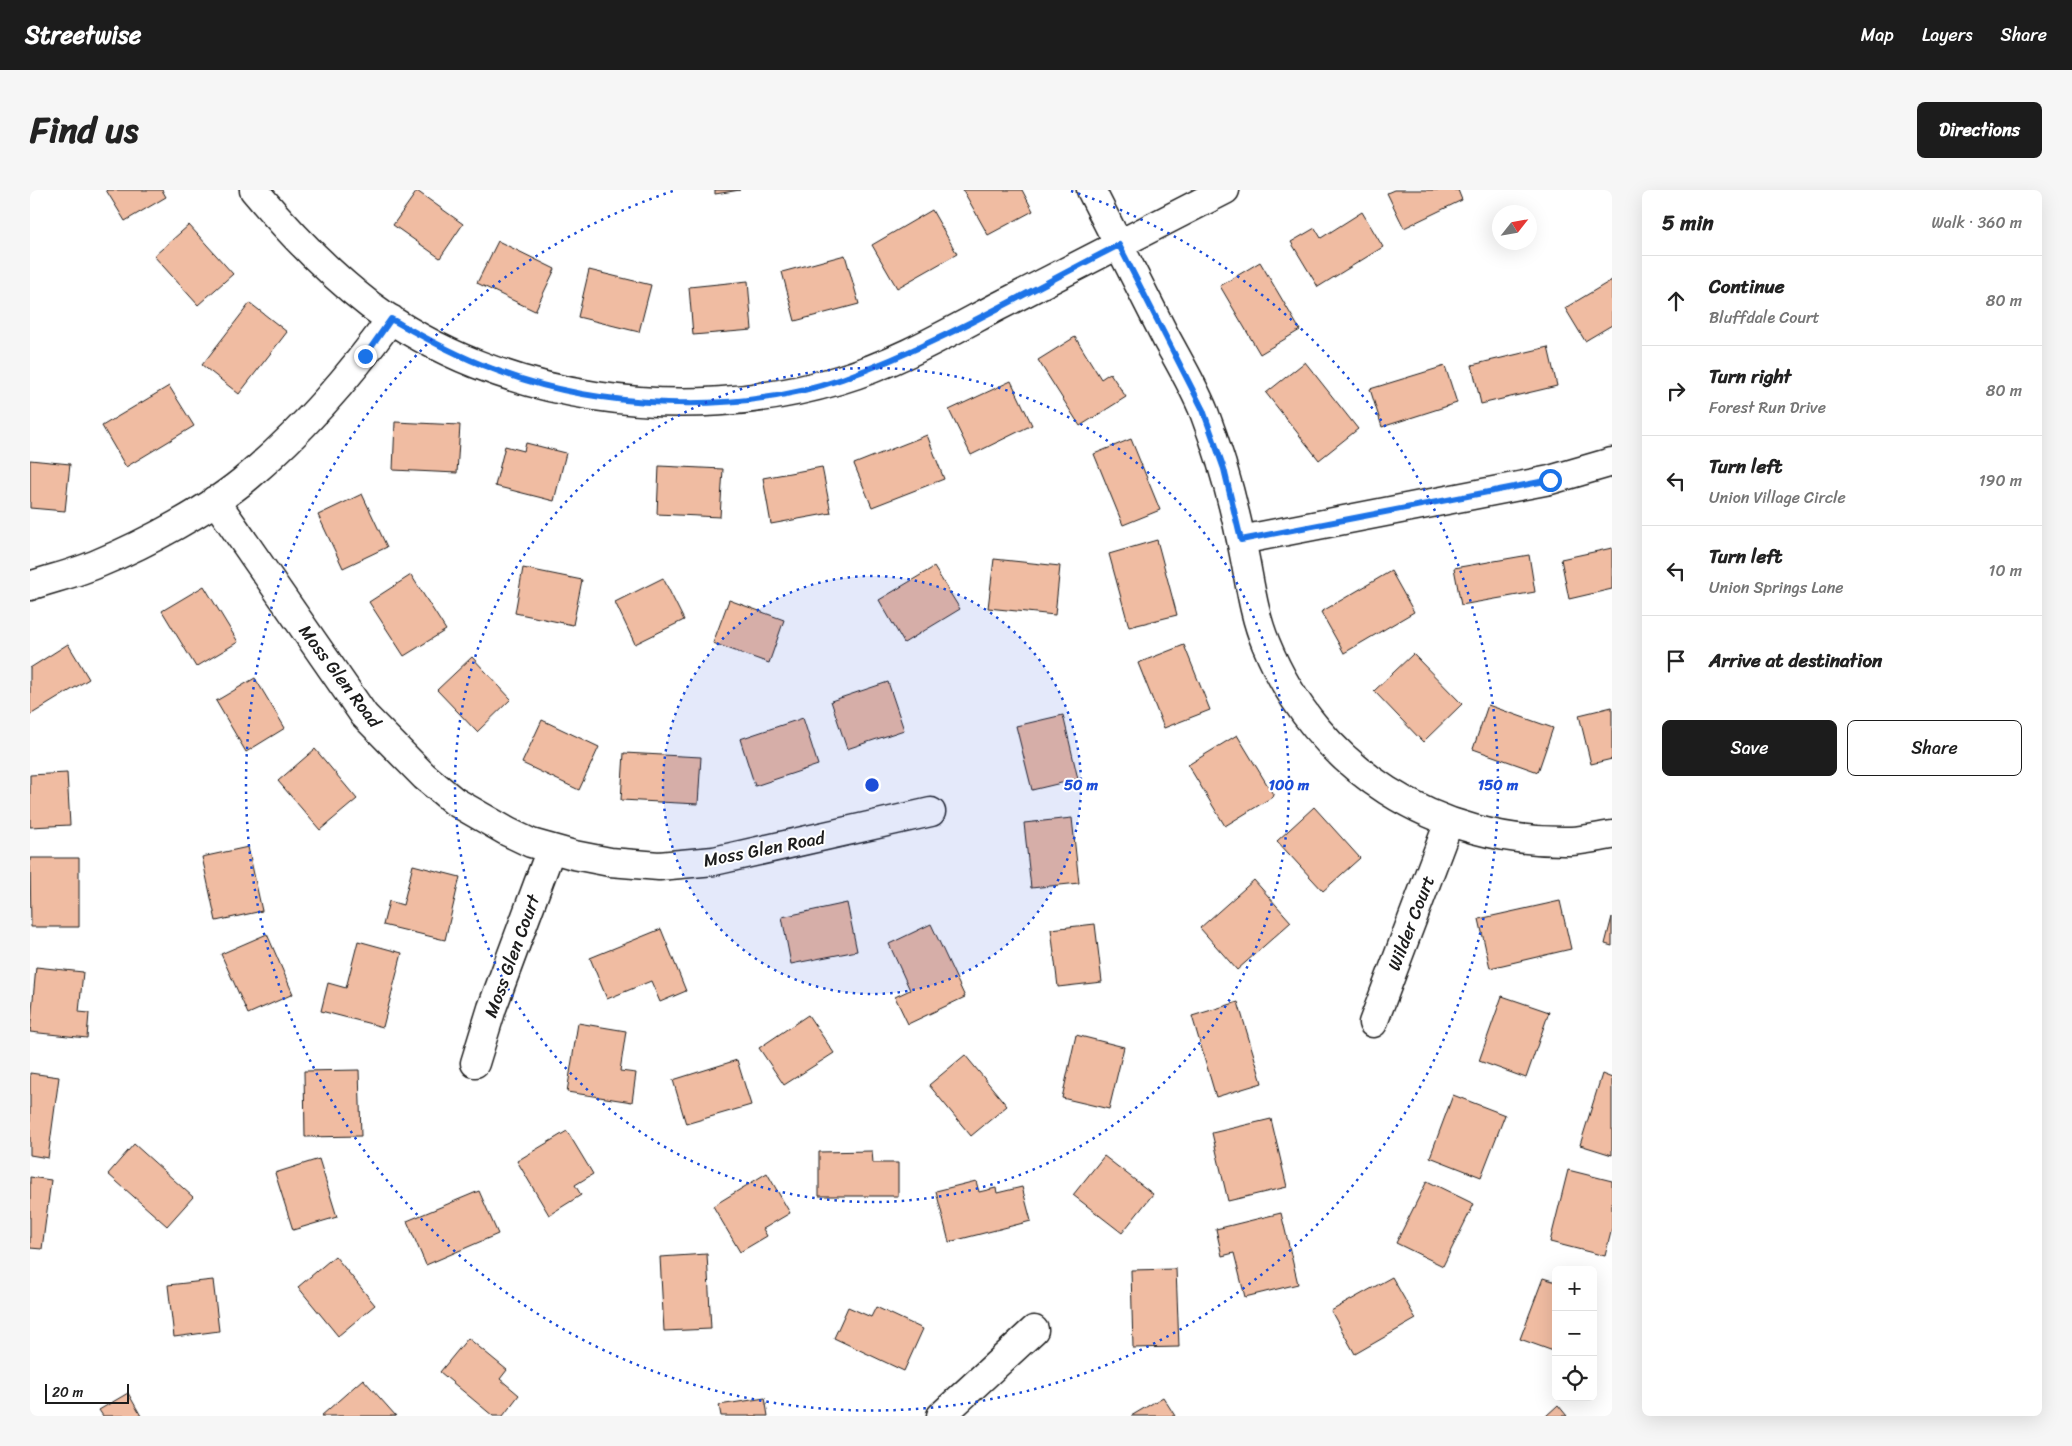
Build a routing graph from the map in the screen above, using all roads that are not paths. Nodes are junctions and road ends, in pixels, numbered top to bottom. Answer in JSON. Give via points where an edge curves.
{"nodes":[{"id":1,"x":254,"y":190,"type":"edge"},
{"id":2,"x":1091,"y":190,"type":"edge"},
{"id":3,"x":1225,"y":190,"type":"edge"},
{"id":4,"x":1119,"y":245,"type":"junction"},
{"id":5,"x":391,"y":319,"type":"junction"},
{"id":6,"x":1612,"y":462,"type":"edge"},
{"id":7,"x":215,"y":500,"type":"junction"},
{"id":8,"x":1241,"y":540,"type":"junction"},
{"id":9,"x":30,"y":586,"type":"edge"},
{"id":10,"x":931,"y":812,"type":"dead end"},
{"id":11,"x":1449,"y":822,"type":"junction"},
{"id":12,"x":1612,"y":835,"type":"edge"},
{"id":13,"x":551,"y":849,"type":"junction"},
{"id":14,"x":1373,"y":1023,"type":"dead end"},
{"id":15,"x":475,"y":1063,"type":"dead end"},
{"id":16,"x":1034,"y":1330,"type":"dead end"},
{"id":17,"x":941,"y":1416,"type":"edge"}],
"edges":[{"from":1,"to":5,"type":"street","via":[[288,232],[324,267]]},
{"from":2,"to":4,"type":"street"},
{"from":3,"to":4,"type":"street"},
{"from":4,"to":5,"type":"street","via":[[903,356],[840,380],[786,394],[726,402],[620,400],[530,381],[493,370]]},
{"from":4,"to":8,"type":"street","via":[[1203,410],[1224,469]]},
{"from":5,"to":7,"type":"street","via":[[365,356],[297,432],[248,477]]},
{"from":6,"to":8,"type":"street","via":[[1550,480]]},
{"from":7,"to":9,"type":"street","via":[[162,533],[98,564]]},
{"from":7,"to":13,"type":"street","name":"Moss Glen Road","via":[[364,715],[424,776],[454,801],[508,832]]},
{"from":8,"to":11,"type":"street","via":[[1265,642],[1284,682],[1308,719],[1358,771],[1394,796]]},
{"from":10,"to":13,"type":"street","name":"Moss Glen Road","via":[[714,861],[659,866],[610,862]]},
{"from":11,"to":12,"type":"street","via":[[1493,834],[1541,841],[1574,841]]},
{"from":11,"to":14,"type":"street","name":"Wilder Court"},
{"from":13,"to":15,"type":"street","name":"Moss Glen Court"},
{"from":16,"to":17,"type":"street"}]}
